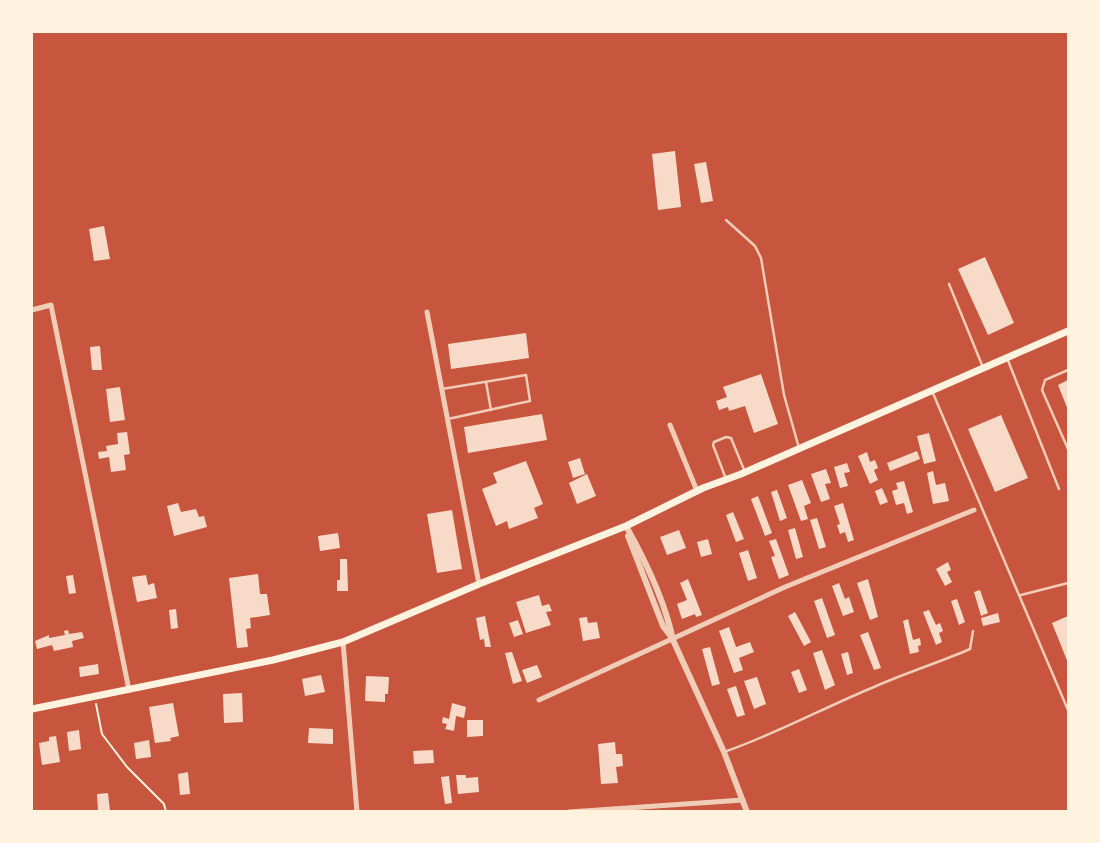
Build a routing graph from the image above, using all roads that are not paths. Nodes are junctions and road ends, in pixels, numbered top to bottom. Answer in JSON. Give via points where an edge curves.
{"nodes":[{"id":1,"x":726,"y":219,"type":"dead end"},
{"id":2,"x":950,"y":284,"type":"dead end"},
{"id":3,"x":32,"y":310,"type":"edge"},
{"id":4,"x":427,"y":312,"type":"dead end"},
{"id":5,"x":1069,"y":331,"type":"edge"},
{"id":6,"x":1007,"y":358,"type":"junction"},
{"id":7,"x":984,"y":368,"type":"junction"},
{"id":8,"x":1069,"y":370,"type":"edge"},
{"id":9,"x":486,"y":382,"type":"junction"},
{"id":10,"x":442,"y":389,"type":"junction"},
{"id":11,"x":932,"y":391,"type":"junction"},
{"id":12,"x":491,"y":410,"type":"junction"},
{"id":13,"x":448,"y":419,"type":"junction"},
{"id":14,"x":670,"y":425,"type":"dead end"},
{"id":15,"x":799,"y":448,"type":"junction"},
{"id":16,"x":1069,"y":449,"type":"edge"},
{"id":17,"x":745,"y":472,"type":"junction"},
{"id":18,"x":726,"y":479,"type":"junction"},
{"id":19,"x":1059,"y":489,"type":"dead end"},
{"id":20,"x":697,"y":491,"type":"junction"},
{"id":21,"x":975,"y":510,"type":"dead end"},
{"id":22,"x":626,"y":526,"type":"junction"},
{"id":23,"x":1069,"y":583,"type":"edge"},
{"id":24,"x":479,"y":584,"type":"junction"},
{"id":25,"x":1021,"y":595,"type":"junction"},
{"id":26,"x":973,"y":631,"type":"dead end"},
{"id":27,"x":673,"y":640,"type":"junction"},
{"id":28,"x":343,"y":642,"type":"junction"},
{"id":29,"x":129,"y":690,"type":"junction"},
{"id":30,"x":539,"y":700,"type":"dead end"},
{"id":31,"x":32,"y":709,"type":"edge"},
{"id":32,"x":1069,"y":710,"type":"edge"},
{"id":33,"x":724,"y":752,"type":"junction"},
{"id":34,"x":743,"y":800,"type":"junction"},
{"id":35,"x":357,"y":811,"type":"edge"},
{"id":36,"x":569,"y":811,"type":"edge"},
{"id":37,"x":747,"y":811,"type":"edge"}],
"edges":[{"from":1,"to":15,"type":"lane","via":[[755,246],[761,258],[784,395]]},
{"from":2,"to":7,"type":"lane"},
{"from":3,"to":29,"type":"street","via":[[51,305]]},
{"from":4,"to":10,"type":"street"},
{"from":5,"to":6,"type":"main road"},
{"from":6,"to":7,"type":"main road"},
{"from":6,"to":19,"type":"lane"},
{"from":7,"to":11,"type":"main road"},
{"from":8,"to":16,"type":"lane","via":[[1045,380],[1042,390]]},
{"from":9,"to":10,"type":"lane"},
{"from":9,"to":12,"type":"lane"},
{"from":9,"to":12,"type":"lane","via":[[526,375],[530,401]]},
{"from":10,"to":13,"type":"street"},
{"from":11,"to":15,"type":"main road"},
{"from":11,"to":25,"type":"lane"},
{"from":12,"to":13,"type":"lane"},
{"from":13,"to":24,"type":"street"},
{"from":14,"to":20,"type":"street"},
{"from":15,"to":17,"type":"main road"},
{"from":17,"to":18,"type":"main road"},
{"from":17,"to":18,"type":"lane","via":[[731,438],[726,437],[713,445]]},
{"from":18,"to":20,"type":"main road"},
{"from":20,"to":22,"type":"main road"},
{"from":21,"to":27,"type":"street","via":[[785,587]]},
{"from":22,"to":24,"type":"main road"},
{"from":22,"to":27,"type":"street","via":[[663,626]]},
{"from":23,"to":25,"type":"lane"},
{"from":24,"to":28,"type":"main road"},
{"from":25,"to":32,"type":"lane"},
{"from":26,"to":33,"type":"lane","via":[[970,649]]},
{"from":27,"to":30,"type":"street"},
{"from":27,"to":33,"type":"street"},
{"from":28,"to":29,"type":"main road"},
{"from":28,"to":35,"type":"street"},
{"from":29,"to":31,"type":"main road"},
{"from":33,"to":34,"type":"street"},
{"from":34,"to":36,"type":"street"},
{"from":34,"to":37,"type":"street"}]}
